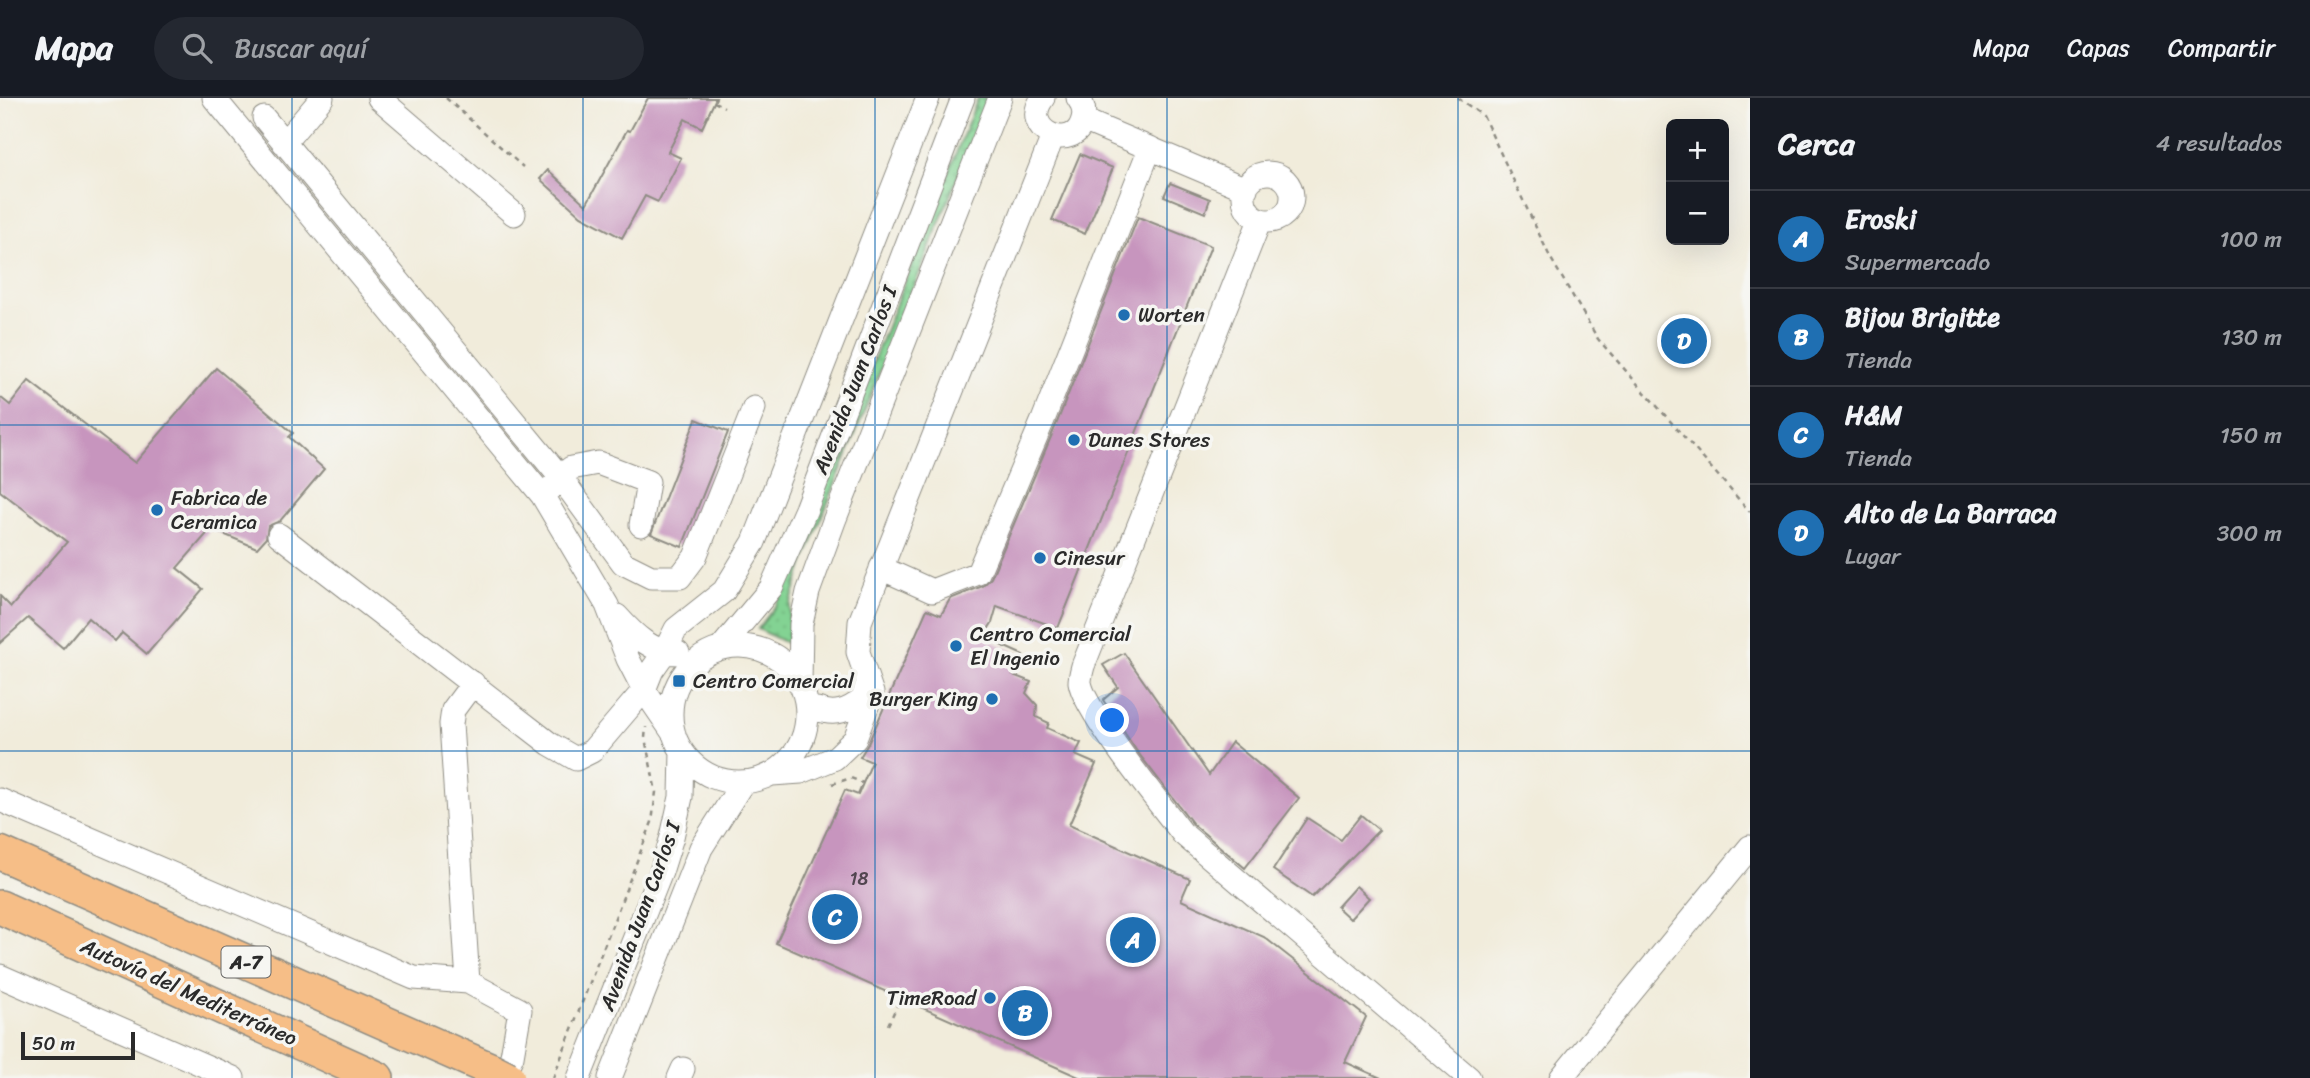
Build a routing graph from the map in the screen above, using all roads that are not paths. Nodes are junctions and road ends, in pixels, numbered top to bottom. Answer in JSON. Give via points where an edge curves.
{"nodes":[{"id":1,"x":214,"y":98,"type":"edge"},
{"id":2,"x":322,"y":98,"type":"edge"},
{"id":3,"x":379,"y":98,"type":"edge"},
{"id":4,"x":928,"y":98,"type":"edge"},
{"id":5,"x":964,"y":98,"type":"edge"},
{"id":6,"x":999,"y":98,"type":"edge"},
{"id":7,"x":1043,"y":98,"type":"edge"},
{"id":8,"x":1081,"y":109,"type":"edge"},
{"id":9,"x":264,"y":118,"type":"dead end"},
{"id":10,"x":1053,"y":136,"type":"junction"},
{"id":11,"x":284,"y":143,"type":"junction"},
{"id":12,"x":1150,"y":148,"type":"junction"},
{"id":13,"x":1246,"y":190,"type":"junction"},
{"id":14,"x":514,"y":214,"type":"dead end"},
{"id":15,"x":1260,"y":220,"type":"junction"},
{"id":16,"x":754,"y":408,"type":"dead end"},
{"id":17,"x":561,"y":478,"type":"junction"},
{"id":18,"x":542,"y":495,"type":"junction"},
{"id":19,"x":641,"y":525,"type":"dead end"},
{"id":20,"x":279,"y":535,"type":"dead end"},
{"id":21,"x":881,"y":568,"type":"junction"},
{"id":22,"x":607,"y":605,"type":"junction"},
{"id":23,"x":717,"y":650,"type":"junction"},
{"id":24,"x":664,"y":653,"type":"junction"},
{"id":25,"x":866,"y":673,"type":"junction"},
{"id":26,"x":800,"y":683,"type":"junction"},
{"id":27,"x":473,"y":684,"type":"junction"},
{"id":28,"x":644,"y":690,"type":"junction"},
{"id":29,"x":817,"y":709,"type":"dead end"},
{"id":30,"x":678,"y":743,"type":"junction"},
{"id":31,"x":772,"y":774,"type":"junction"},
{"id":32,"x":743,"y":782,"type":"junction"},
{"id":33,"x":0,"y":800,"type":"edge"},
{"id":34,"x":1750,"y":847,"type":"edge"},
{"id":35,"x":0,"y":853,"type":"edge"},
{"id":36,"x":0,"y":907,"type":"edge"},
{"id":37,"x":0,"y":976,"type":"edge"},
{"id":38,"x":468,"y":982,"type":"junction"},
{"id":39,"x":500,"y":1075,"type":"edge"},
{"id":40,"x":233,"y":1078,"type":"edge"},
{"id":41,"x":377,"y":1078,"type":"edge"},
{"id":42,"x":579,"y":1078,"type":"edge"},
{"id":43,"x":610,"y":1078,"type":"edge"},
{"id":44,"x":1469,"y":1078,"type":"edge"},
{"id":45,"x":1561,"y":1078,"type":"edge"}],
"edges":[{"from":1,"to":18,"type":"street"},
{"from":2,"to":11,"type":"street"},
{"from":3,"to":14,"type":"street"},
{"from":4,"to":24,"type":"street","via":[[754,542],[724,591],[676,629]]},
{"from":5,"to":23,"type":"street","name":"Avenida Juan Carlos I","via":[[806,509],[771,588]]},
{"from":6,"to":26,"type":"street","via":[[808,592],[801,624]]},
{"from":7,"to":10,"type":"street","via":[[1038,121]]},
{"from":8,"to":10,"type":"street","via":[[1077,131]]},
{"from":8,"to":12,"type":"street"},
{"from":9,"to":11,"type":"street"},
{"from":10,"to":21,"type":"street"},
{"from":11,"to":17,"type":"street"},
{"from":12,"to":13,"type":"street"},
{"from":12,"to":21,"type":"street","via":[[978,573],[932,591]]},
{"from":13,"to":15,"type":"street","via":[[1246,205]]},
{"from":13,"to":15,"type":"street","via":[[1253,179],[1271,174],[1290,186],[1292,200],[1285,214],[1276,220]]},
{"from":15,"to":44,"type":"street","via":[[1080,682],[1093,710],[1183,834]]},
{"from":16,"to":17,"type":"street","via":[[695,557],[680,577],[651,577],[623,563]]},
{"from":17,"to":18,"type":"street"},
{"from":17,"to":19,"type":"street","via":[[571,468],[598,463],[648,482]]},
{"from":18,"to":22,"type":"street"},
{"from":20,"to":27,"type":"street"},
{"from":21,"to":25,"type":"street","via":[[860,622],[858,652]]},
{"from":22,"to":24,"type":"street","via":[[637,637]]},
{"from":22,"to":28,"type":"street"},
{"from":23,"to":24,"type":"street"},
{"from":23,"to":26,"type":"street","via":[[750,647],[771,654],[791,669]]},
{"from":23,"to":30,"type":"street","via":[[694,663],[679,681],[671,707]]},
{"from":24,"to":28,"type":"street"},
{"from":25,"to":29,"type":"street","via":[[863,699],[853,708],[827,713]]},
{"from":25,"to":31,"type":"street","via":[[872,693],[855,739],[835,758],[800,772]]},
{"from":26,"to":31,"type":"street","via":[[807,716],[802,742]]},
{"from":27,"to":28,"type":"street","via":[[576,759],[592,751]]},
{"from":27,"to":38,"type":"street","via":[[453,710],[451,724]]},
{"from":28,"to":30,"type":"street"},
{"from":30,"to":32,"type":"street","via":[[689,761],[711,776]]},
{"from":30,"to":42,"type":"street","name":"Avenida Juan Carlos I","via":[[681,797],[672,837]]},
{"from":31,"to":32,"type":"street"},
{"from":32,"to":43,"type":"street","name":"Avenida Juan Carlos I","via":[[701,848]]},
{"from":33,"to":38,"type":"street","via":[[414,978]]},
{"from":34,"to":45,"type":"street"},
{"from":35,"to":39,"type":"highway","number":"A-7"},
{"from":36,"to":41,"type":"highway","name":"Autovía del Mediterráneo","number":"A-7"},
{"from":37,"to":40,"type":"street"},
{"from":38,"to":39,"type":"street","via":[[520,1010],[512,1056]]}]}
